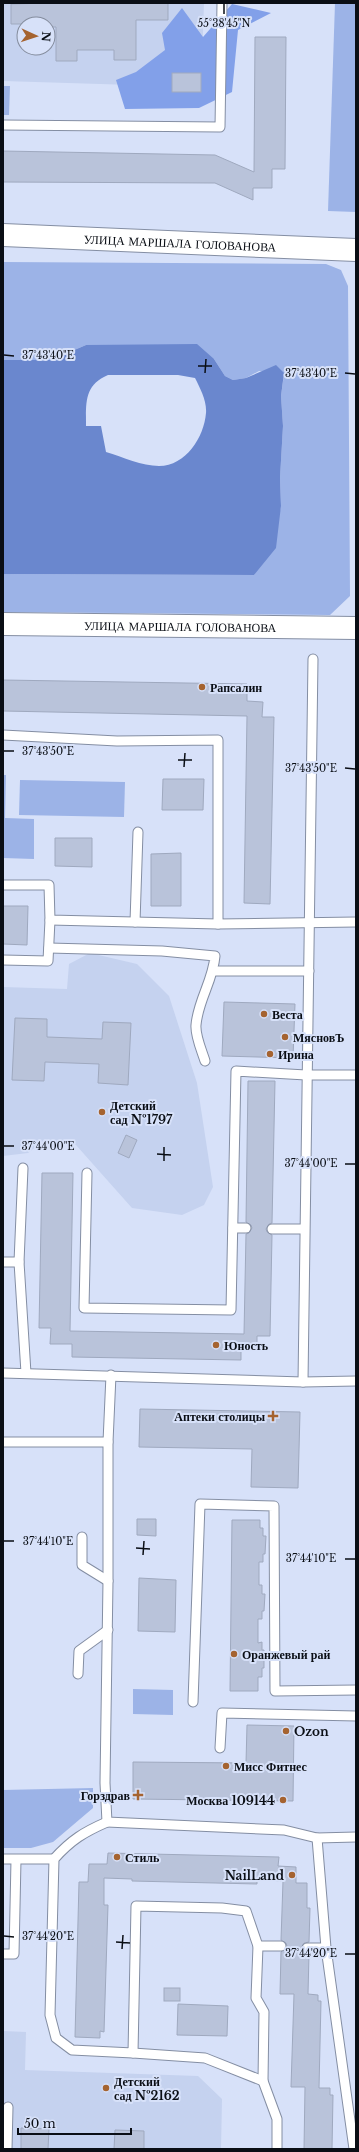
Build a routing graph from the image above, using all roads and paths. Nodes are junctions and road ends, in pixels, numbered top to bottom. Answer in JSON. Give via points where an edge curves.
{"nodes":[{"id":1,"x":222,"y":3,"type":"edge"},
{"id":2,"x":3,"y":125,"type":"edge"},
{"id":3,"x":3,"y":235,"type":"edge"},
{"id":4,"x":356,"y":250,"type":"edge"},
{"id":5,"x":3,"y":624,"type":"edge"},
{"id":6,"x":356,"y":628,"type":"edge"},
{"id":7,"x":313,"y":659,"type":"dead end"},
{"id":8,"x":3,"y":735,"type":"edge"},
{"id":9,"x":138,"y":832,"type":"dead end"},
{"id":10,"x":3,"y":884,"type":"edge"},
{"id":11,"x":50,"y":920,"type":"junction"},
{"id":12,"x":135,"y":922,"type":"junction"},
{"id":13,"x":310,"y":922,"type":"junction"},
{"id":14,"x":356,"y":922,"type":"edge"},
{"id":15,"x":218,"y":924,"type":"junction"},
{"id":16,"x":49,"y":948,"type":"junction"},
{"id":17,"x":3,"y":960,"type":"edge"},
{"id":18,"x":309,"y":970,"type":"junction"},
{"id":19,"x":214,"y":971,"type":"junction"},
{"id":20,"x":205,"y":1062,"type":"dead end"},
{"id":21,"x":306,"y":1075,"type":"junction"},
{"id":22,"x":356,"y":1075,"type":"edge"},
{"id":23,"x":23,"y":1168,"type":"dead end"},
{"id":24,"x":87,"y":1173,"type":"dead end"},
{"id":25,"x":233,"y":1228,"type":"junction"},
{"id":26,"x":246,"y":1228,"type":"dead end"},
{"id":27,"x":272,"y":1229,"type":"dead end"},
{"id":28,"x":304,"y":1229,"type":"junction"},
{"id":29,"x":3,"y":1262,"type":"edge"},
{"id":30,"x":19,"y":1262,"type":"junction"},
{"id":31,"x":3,"y":1373,"type":"edge"},
{"id":32,"x":26,"y":1373,"type":"junction"},
{"id":33,"x":111,"y":1375,"type":"junction"},
{"id":34,"x":356,"y":1381,"type":"edge"},
{"id":35,"x":303,"y":1382,"type":"junction"},
{"id":36,"x":3,"y":1442,"type":"edge"},
{"id":37,"x":108,"y":1442,"type":"junction"},
{"id":38,"x":82,"y":1537,"type":"dead end"},
{"id":39,"x":108,"y":1581,"type":"junction"},
{"id":40,"x":108,"y":1630,"type":"junction"},
{"id":41,"x":78,"y":1674,"type":"dead end"},
{"id":42,"x":356,"y":1690,"type":"edge"},
{"id":43,"x":194,"y":1702,"type":"dead end"},
{"id":44,"x":356,"y":1716,"type":"edge"},
{"id":45,"x":220,"y":1748,"type":"dead end"},
{"id":46,"x":107,"y":1822,"type":"junction"},
{"id":47,"x":356,"y":1837,"type":"edge"},
{"id":48,"x":317,"y":1838,"type":"junction"},
{"id":49,"x":3,"y":1859,"type":"edge"},
{"id":50,"x":54,"y":1859,"type":"junction"},
{"id":51,"x":16,"y":1860,"type":"junction"},
{"id":52,"x":258,"y":1946,"type":"junction"},
{"id":53,"x":281,"y":1946,"type":"dead end"},
{"id":54,"x":307,"y":1948,"type":"dead end"},
{"id":55,"x":326,"y":1948,"type":"junction"},
{"id":56,"x":3,"y":1954,"type":"edge"},
{"id":57,"x":133,"y":2053,"type":"junction"},
{"id":58,"x":263,"y":2082,"type":"junction"},
{"id":59,"x":8,"y":2107,"type":"dead end"},
{"id":60,"x":7,"y":2149,"type":"edge"},
{"id":61,"x":277,"y":2149,"type":"edge"},
{"id":62,"x":354,"y":2149,"type":"edge"}],
"edges":[{"from":1,"to":2,"type":"lane","via":[[220,127]]},
{"from":3,"to":4,"type":"street","name":"УЛИЦА МАРШАЛА ГОЛОВАНОВА"},
{"from":5,"to":6,"type":"street","name":"УЛИЦА МАРШАЛА ГОЛОВАНОВА"},
{"from":7,"to":13,"type":"lane"},
{"from":8,"to":15,"type":"lane","via":[[117,741],[218,740]]},
{"from":9,"to":12,"type":"lane"},
{"from":10,"to":11,"type":"lane","via":[[49,885]]},
{"from":11,"to":12,"type":"lane"},
{"from":11,"to":16,"type":"lane"},
{"from":12,"to":15,"type":"lane"},
{"from":13,"to":14,"type":"lane"},
{"from":13,"to":15,"type":"lane"},
{"from":13,"to":18,"type":"lane"},
{"from":16,"to":17,"type":"lane","via":[[48,961]]},
{"from":16,"to":19,"type":"lane","via":[[162,951],[215,956]]},
{"from":18,"to":19,"type":"lane"},
{"from":18,"to":21,"type":"lane"},
{"from":19,"to":20,"type":"lane","via":[[200,1003],[196,1027]]},
{"from":21,"to":22,"type":"lane"},
{"from":21,"to":25,"type":"lane","via":[[236,1071]]},
{"from":21,"to":28,"type":"lane"},
{"from":23,"to":30,"type":"lane"},
{"from":24,"to":25,"type":"lane","via":[[84,1308],[231,1310]]},
{"from":25,"to":26,"type":"lane"},
{"from":27,"to":28,"type":"lane"},
{"from":28,"to":35,"type":"lane"},
{"from":29,"to":30,"type":"lane"},
{"from":30,"to":32,"type":"lane"},
{"from":31,"to":32,"type":"lane"},
{"from":32,"to":33,"type":"lane"},
{"from":33,"to":35,"type":"lane"},
{"from":33,"to":37,"type":"lane"},
{"from":34,"to":35,"type":"lane"},
{"from":36,"to":37,"type":"lane"},
{"from":37,"to":39,"type":"lane"},
{"from":38,"to":39,"type":"lane","via":[[82,1565]]},
{"from":39,"to":40,"type":"lane"},
{"from":40,"to":41,"type":"lane","via":[[79,1651]]},
{"from":40,"to":46,"type":"lane","via":[[105,1783]]},
{"from":42,"to":43,"type":"lane","via":[[275,1691],[274,1506],[200,1504]]},
{"from":44,"to":45,"type":"lane","via":[[222,1713]]},
{"from":46,"to":48,"type":"lane","via":[[284,1830]]},
{"from":46,"to":50,"type":"lane","via":[[83,1832]]},
{"from":47,"to":48,"type":"lane"},
{"from":48,"to":55,"type":"lane"},
{"from":49,"to":51,"type":"lane"},
{"from":50,"to":51,"type":"lane"},
{"from":50,"to":57,"type":"lane","via":[[50,2015],[56,2038],[72,2050]]},
{"from":51,"to":56,"type":"lane","via":[[14,1954]]},
{"from":52,"to":53,"type":"lane"},
{"from":52,"to":57,"type":"lane","via":[[246,1912],[222,1908],[136,1906]]},
{"from":52,"to":58,"type":"lane","via":[[256,1998],[264,2012]]},
{"from":54,"to":55,"type":"lane"},
{"from":55,"to":62,"type":"lane"},
{"from":57,"to":58,"type":"lane","via":[[206,2058]]},
{"from":58,"to":61,"type":"lane","via":[[277,2120]]},
{"from":59,"to":60,"type":"lane"}]}
